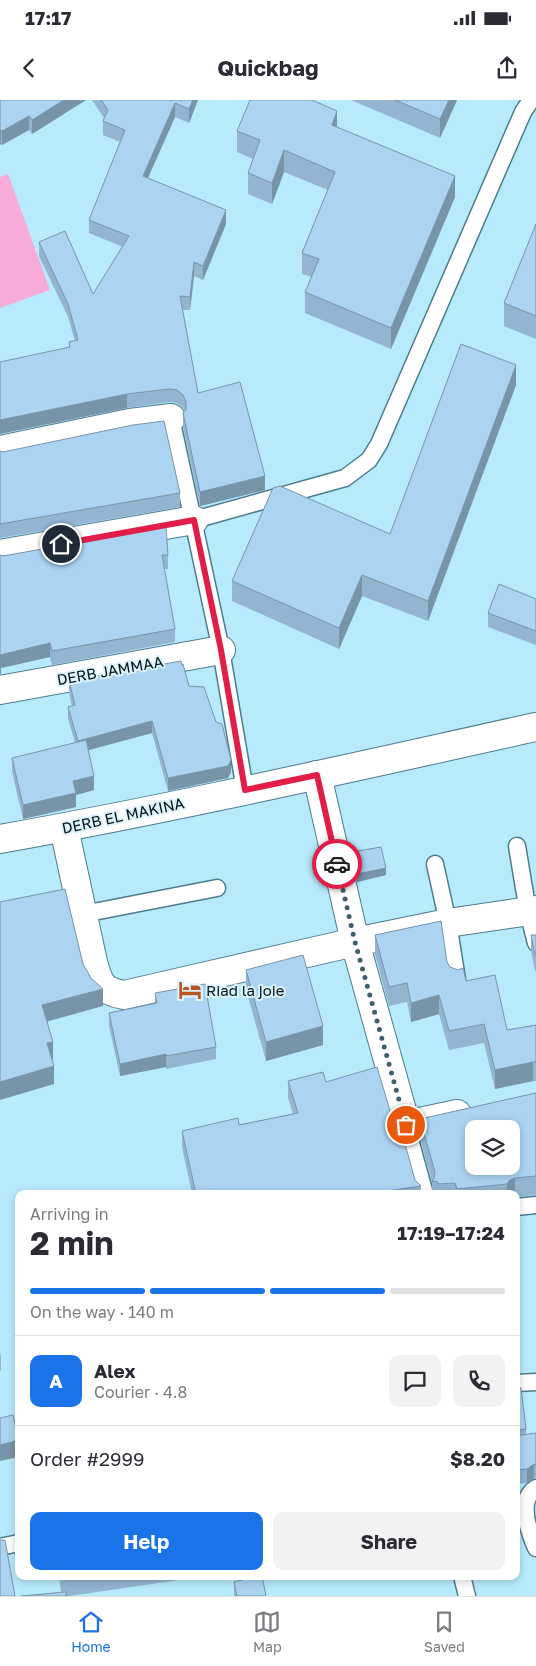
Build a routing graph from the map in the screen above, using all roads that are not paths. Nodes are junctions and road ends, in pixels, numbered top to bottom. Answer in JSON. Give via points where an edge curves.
{"nodes":[{"id":1,"x":531,"y":100,"type":"edge"},
{"id":2,"x":171,"y":418,"type":"joint"},
{"id":3,"x":0,"y":450,"type":"edge"},
{"id":4,"x":194,"y":520,"type":"junction"},
{"id":5,"x":0,"y":554,"type":"edge"},
{"id":6,"x":221,"y":650,"type":"junction"},
{"id":7,"x":0,"y":690,"type":"edge"},
{"id":8,"x":536,"y":727,"type":"edge"},
{"id":9,"x":317,"y":775,"type":"junction"},
{"id":10,"x":245,"y":790,"type":"junction"},
{"id":11,"x":64,"y":828,"type":"junction"},
{"id":12,"x":0,"y":839,"type":"edge"},
{"id":13,"x":517,"y":846,"type":"dead end"},
{"id":14,"x":435,"y":864,"type":"dead end"},
{"id":15,"x":217,"y":888,"type":"dead end"},
{"id":16,"x":532,"y":911,"type":"edge"},
{"id":17,"x":83,"y":914,"type":"junction"},
{"id":18,"x":448,"y":923,"type":"junction"},
{"id":19,"x":355,"y":942,"type":"junction"},
{"id":20,"x":536,"y":943,"type":"edge"},
{"id":21,"x":457,"y":979,"type":"edge"},
{"id":22,"x":480,"y":1108,"type":"edge"},
{"id":23,"x":406,"y":1125,"type":"junction"},
{"id":24,"x":423,"y":1190,"type":"edge"},
{"id":25,"x":536,"y":1205,"type":"edge"},
{"id":26,"x":520,"y":1207,"type":"edge"},
{"id":27,"x":536,"y":1382,"type":"edge"},
{"id":28,"x":520,"y":1383,"type":"edge"},
{"id":29,"x":536,"y":1488,"type":"edge"},
{"id":30,"x":15,"y":1544,"type":"edge"},
{"id":31,"x":0,"y":1547,"type":"edge"},
{"id":32,"x":536,"y":1548,"type":"edge"},
{"id":33,"x":463,"y":1580,"type":"edge"},
{"id":34,"x":467,"y":1596,"type":"edge"}],
"edges":[{"from":1,"to":4,"type":"lane","via":[[379,444],[369,460],[345,478]]},
{"from":2,"to":3,"type":"street","via":[[130,423]]},
{"from":2,"to":4,"type":"lane"},
{"from":4,"to":5,"type":"street"},
{"from":4,"to":6,"type":"lane"},
{"from":6,"to":7,"type":"street","name":"DERB JAMMAA"},
{"from":6,"to":10,"type":"lane"},
{"from":8,"to":9,"type":"street","name":"DERB EL MAKINA"},
{"from":9,"to":10,"type":"street","name":"DERB EL MAKINA"},
{"from":9,"to":19,"type":"street"},
{"from":10,"to":11,"type":"street","name":"DERB EL MAKINA"},
{"from":11,"to":12,"type":"street","name":"DERB EL MAKINA"},
{"from":11,"to":17,"type":"street"},
{"from":13,"to":16,"type":"lane"},
{"from":14,"to":18,"type":"lane"},
{"from":15,"to":17,"type":"lane"},
{"from":16,"to":18,"type":"street"},
{"from":16,"to":20,"type":"lane"},
{"from":17,"to":19,"type":"street","via":[[98,981],[110,993],[124,995]]},
{"from":18,"to":19,"type":"street"},
{"from":18,"to":21,"type":"lane"},
{"from":19,"to":23,"type":"street"},
{"from":22,"to":23,"type":"street"},
{"from":23,"to":24,"type":"lane"},
{"from":25,"to":26,"type":"lane"},
{"from":27,"to":28,"type":"lane"},
{"from":29,"to":32,"type":"lane","via":[[526,1506]]},
{"from":30,"to":31,"type":"lane"},
{"from":33,"to":34,"type":"lane"}]}
